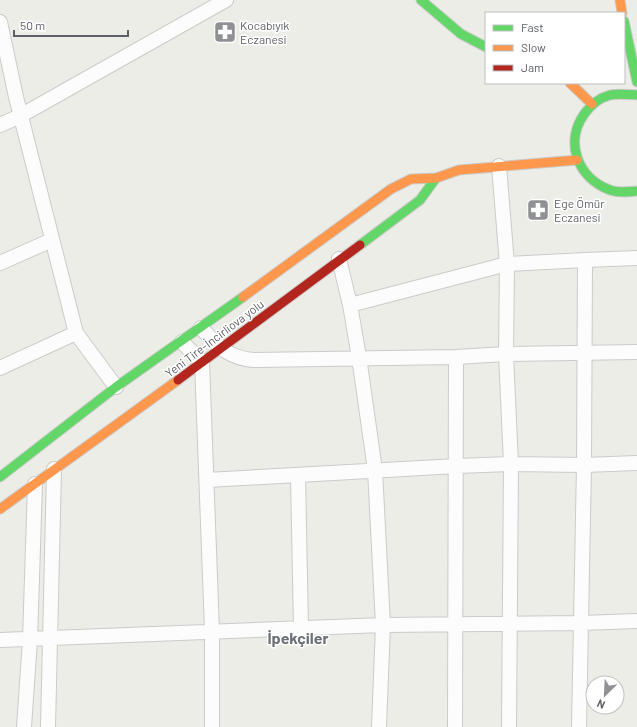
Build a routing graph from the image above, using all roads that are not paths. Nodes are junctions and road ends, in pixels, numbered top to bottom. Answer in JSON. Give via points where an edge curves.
{"nodes":[{"id":1,"x":226,"y":0,"type":"edge"},
{"id":2,"x":421,"y":0,"type":"edge"},
{"id":3,"x":620,"y":0,"type":"edge"},
{"id":4,"x":622,"y":12,"type":"edge"},
{"id":5,"x":0,"y":22,"type":"edge"},
{"id":6,"x":625,"y":25,"type":"edge"},
{"id":7,"x":485,"y":46,"type":"edge"},
{"id":8,"x":637,"y":82,"type":"edge"},
{"id":9,"x":571,"y":84,"type":"edge"},
{"id":10,"x":637,"y":96,"type":"edge"},
{"id":11,"x":592,"y":104,"type":"junction"},
{"id":12,"x":20,"y":116,"type":"junction"},
{"id":13,"x":0,"y":125,"type":"edge"},
{"id":14,"x":577,"y":160,"type":"junction"},
{"id":15,"x":499,"y":166,"type":"junction"},
{"id":16,"x":436,"y":178,"type":"junction"},
{"id":17,"x":637,"y":190,"type":"edge"},
{"id":18,"x":52,"y":240,"type":"junction"},
{"id":19,"x":637,"y":258,"type":"edge"},
{"id":20,"x":339,"y":260,"type":"junction"},
{"id":21,"x":585,"y":260,"type":"junction"},
{"id":22,"x":0,"y":263,"type":"edge"},
{"id":23,"x":507,"y":264,"type":"junction"},
{"id":24,"x":350,"y":305,"type":"junction"},
{"id":25,"x":201,"y":328,"type":"junction"},
{"id":26,"x":76,"y":333,"type":"junction"},
{"id":27,"x":182,"y":342,"type":"junction"},
{"id":28,"x":221,"y":348,"type":"junction"},
{"id":29,"x":637,"y":352,"type":"edge"},
{"id":30,"x":585,"y":353,"type":"junction"},
{"id":31,"x":506,"y":354,"type":"junction"},
{"id":32,"x":456,"y":357,"type":"junction"},
{"id":33,"x":359,"y":358,"type":"junction"},
{"id":34,"x":202,"y":362,"type":"junction"},
{"id":35,"x":0,"y":368,"type":"edge"},
{"id":36,"x":116,"y":387,"type":"junction"},
{"id":37,"x":637,"y":463,"type":"edge"},
{"id":38,"x":511,"y":464,"type":"junction"},
{"id":39,"x":584,"y":465,"type":"junction"},
{"id":40,"x":457,"y":466,"type":"junction"},
{"id":41,"x":54,"y":469,"type":"junction"},
{"id":42,"x":375,"y":470,"type":"junction"},
{"id":43,"x":298,"y":475,"type":"junction"},
{"id":44,"x":0,"y":477,"type":"edge"},
{"id":45,"x":207,"y":480,"type":"junction"},
{"id":46,"x":35,"y":484,"type":"junction"},
{"id":47,"x":0,"y":509,"type":"edge"},
{"id":48,"x":637,"y":622,"type":"edge"},
{"id":49,"x":581,"y":623,"type":"junction"},
{"id":50,"x":456,"y":624,"type":"junction"},
{"id":51,"x":510,"y":624,"type":"junction"},
{"id":52,"x":383,"y":625,"type":"junction"},
{"id":53,"x":301,"y":628,"type":"junction"},
{"id":54,"x":212,"y":631,"type":"junction"},
{"id":55,"x":50,"y":638,"type":"junction"},
{"id":56,"x":0,"y":640,"type":"edge"},
{"id":57,"x":30,"y":640,"type":"junction"},
{"id":58,"x":24,"y":727,"type":"edge"},
{"id":59,"x":48,"y":727,"type":"edge"},
{"id":60,"x":212,"y":727,"type":"edge"},
{"id":61,"x":379,"y":727,"type":"edge"},
{"id":62,"x":456,"y":727,"type":"edge"},
{"id":63,"x":509,"y":727,"type":"edge"},
{"id":64,"x":580,"y":727,"type":"edge"}],
"edges":[{"from":1,"to":12,"type":"street"},
{"from":2,"to":7,"type":"main road","via":[[460,34]]},
{"from":3,"to":4,"type":"main road"},
{"from":5,"to":12,"type":"street"},
{"from":6,"to":8,"type":"main road"},
{"from":9,"to":11,"type":"main road"},
{"from":10,"to":11,"type":"main road","via":[[618,94],[601,98]]},
{"from":11,"to":14,"type":"main road","via":[[581,117],[576,131],[574,148]]},
{"from":12,"to":13,"type":"street"},
{"from":12,"to":18,"type":"street"},
{"from":14,"to":15,"type":"main road","name":"Yeni Tire-İncirliova yolu"},
{"from":14,"to":17,"type":"main road","via":[[586,175],[595,183],[611,191]]},
{"from":15,"to":16,"type":"main road","name":"Yeni Tire-İncirliova yolu","via":[[459,170]]},
{"from":15,"to":23,"type":"street"},
{"from":16,"to":20,"type":"main road","name":"Yeni Tire-İncirliova yolu","via":[[420,200]]},
{"from":16,"to":25,"type":"main road","name":"Yeni Tire-İncirliova yolu","via":[[411,179],[391,189]]},
{"from":18,"to":22,"type":"street"},
{"from":18,"to":26,"type":"street"},
{"from":19,"to":21,"type":"street"},
{"from":20,"to":24,"type":"street"},
{"from":20,"to":28,"type":"main road","name":"Yeni Tire-İncirliova yolu"},
{"from":21,"to":23,"type":"street"},
{"from":21,"to":30,"type":"street"},
{"from":23,"to":24,"type":"street"},
{"from":23,"to":31,"type":"street"},
{"from":24,"to":33,"type":"street"},
{"from":25,"to":27,"type":"main road","name":"Yeni Tire-İncirliova yolu"},
{"from":25,"to":28,"type":"street"},
{"from":26,"to":35,"type":"street"},
{"from":26,"to":36,"type":"street"},
{"from":27,"to":34,"type":"street"},
{"from":27,"to":36,"type":"main road","name":"Yeni Tire-İncirliova yolu"},
{"from":28,"to":33,"type":"street","via":[[234,356],[253,360]]},
{"from":28,"to":34,"type":"main road","name":"Yeni Tire-İncirliova yolu"},
{"from":29,"to":30,"type":"street"},
{"from":30,"to":31,"type":"street"},
{"from":30,"to":39,"type":"street"},
{"from":31,"to":32,"type":"street"},
{"from":31,"to":38,"type":"street"},
{"from":32,"to":33,"type":"street"},
{"from":32,"to":40,"type":"street"},
{"from":33,"to":42,"type":"street"},
{"from":34,"to":41,"type":"main road","name":"Yeni Tire-İncirliova yolu"},
{"from":34,"to":45,"type":"street"},
{"from":36,"to":44,"type":"main road","name":"Yeni Tire-İncirliova yolu"},
{"from":37,"to":39,"type":"street"},
{"from":38,"to":39,"type":"street"},
{"from":38,"to":40,"type":"street"},
{"from":38,"to":51,"type":"street"},
{"from":39,"to":49,"type":"street"},
{"from":40,"to":42,"type":"street"},
{"from":40,"to":50,"type":"street"},
{"from":41,"to":46,"type":"main road","name":"Yeni Tire-İncirliova yolu"},
{"from":41,"to":55,"type":"street"},
{"from":42,"to":43,"type":"street"},
{"from":42,"to":52,"type":"street"},
{"from":43,"to":45,"type":"street"},
{"from":43,"to":53,"type":"street"},
{"from":45,"to":54,"type":"street"},
{"from":46,"to":47,"type":"main road","name":"Yeni Tire-İncirliova yolu"},
{"from":46,"to":57,"type":"street"},
{"from":48,"to":49,"type":"street"},
{"from":49,"to":51,"type":"street"},
{"from":49,"to":64,"type":"street"},
{"from":50,"to":51,"type":"street"},
{"from":50,"to":52,"type":"street"},
{"from":50,"to":62,"type":"street"},
{"from":51,"to":63,"type":"street"},
{"from":52,"to":53,"type":"street"},
{"from":52,"to":61,"type":"street"},
{"from":53,"to":54,"type":"street"},
{"from":54,"to":55,"type":"street"},
{"from":54,"to":60,"type":"street"},
{"from":55,"to":57,"type":"street"},
{"from":55,"to":59,"type":"street"},
{"from":56,"to":57,"type":"street"},
{"from":57,"to":58,"type":"street"}]}
